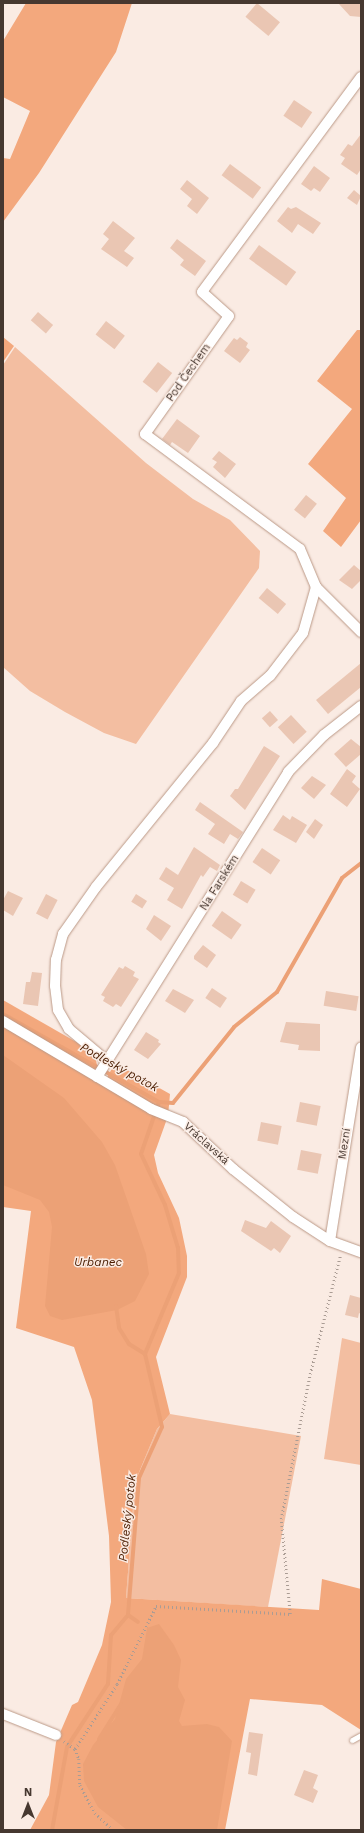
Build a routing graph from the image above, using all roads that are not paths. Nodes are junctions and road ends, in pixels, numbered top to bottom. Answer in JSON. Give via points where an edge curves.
{"nodes":[{"id":1,"x":361,"y":77,"type":"edge"},
{"id":2,"x":316,"y":587,"type":"junction"},
{"id":3,"x":361,"y":632,"type":"edge"},
{"id":4,"x":361,"y":706,"type":"edge"},
{"id":5,"x":3,"y":1021,"type":"edge"},
{"id":6,"x":361,"y":1047,"type":"edge"},
{"id":7,"x":102,"y":1070,"type":"junction"},
{"id":8,"x":330,"y":1241,"type":"junction"},
{"id":9,"x":361,"y":1252,"type":"edge"},
{"id":10,"x":3,"y":1714,"type":"edge"},
{"id":11,"x":56,"y":1735,"type":"dead end"},
{"id":12,"x":361,"y":1735,"type":"edge"},
{"id":13,"x":352,"y":1740,"type":"dead end"}],
"edges":[{"from":1,"to":2,"type":"street","name":"Pod Čechem","via":[[202,292],[229,316],[145,434],[300,549]]},
{"from":2,"to":3,"type":"street","name":"Pod Čechem"},
{"from":2,"to":7,"type":"street","via":[[303,633],[270,676],[242,701],[213,743],[96,887],[63,934],[56,960],[55,986],[58,1010],[69,1029]]},
{"from":4,"to":7,"type":"street","name":"Na Farském","via":[[324,735],[288,772]]},
{"from":5,"to":7,"type":"street","name":"Vráclavská"},
{"from":6,"to":8,"type":"street","name":"Mezní"},
{"from":7,"to":8,"type":"street","name":"Vráclavská","via":[[155,1111],[183,1122],[262,1193]]},
{"from":8,"to":9,"type":"street","name":"Vráclavská"},
{"from":10,"to":11,"type":"street"},
{"from":12,"to":13,"type":"lane"}]}
